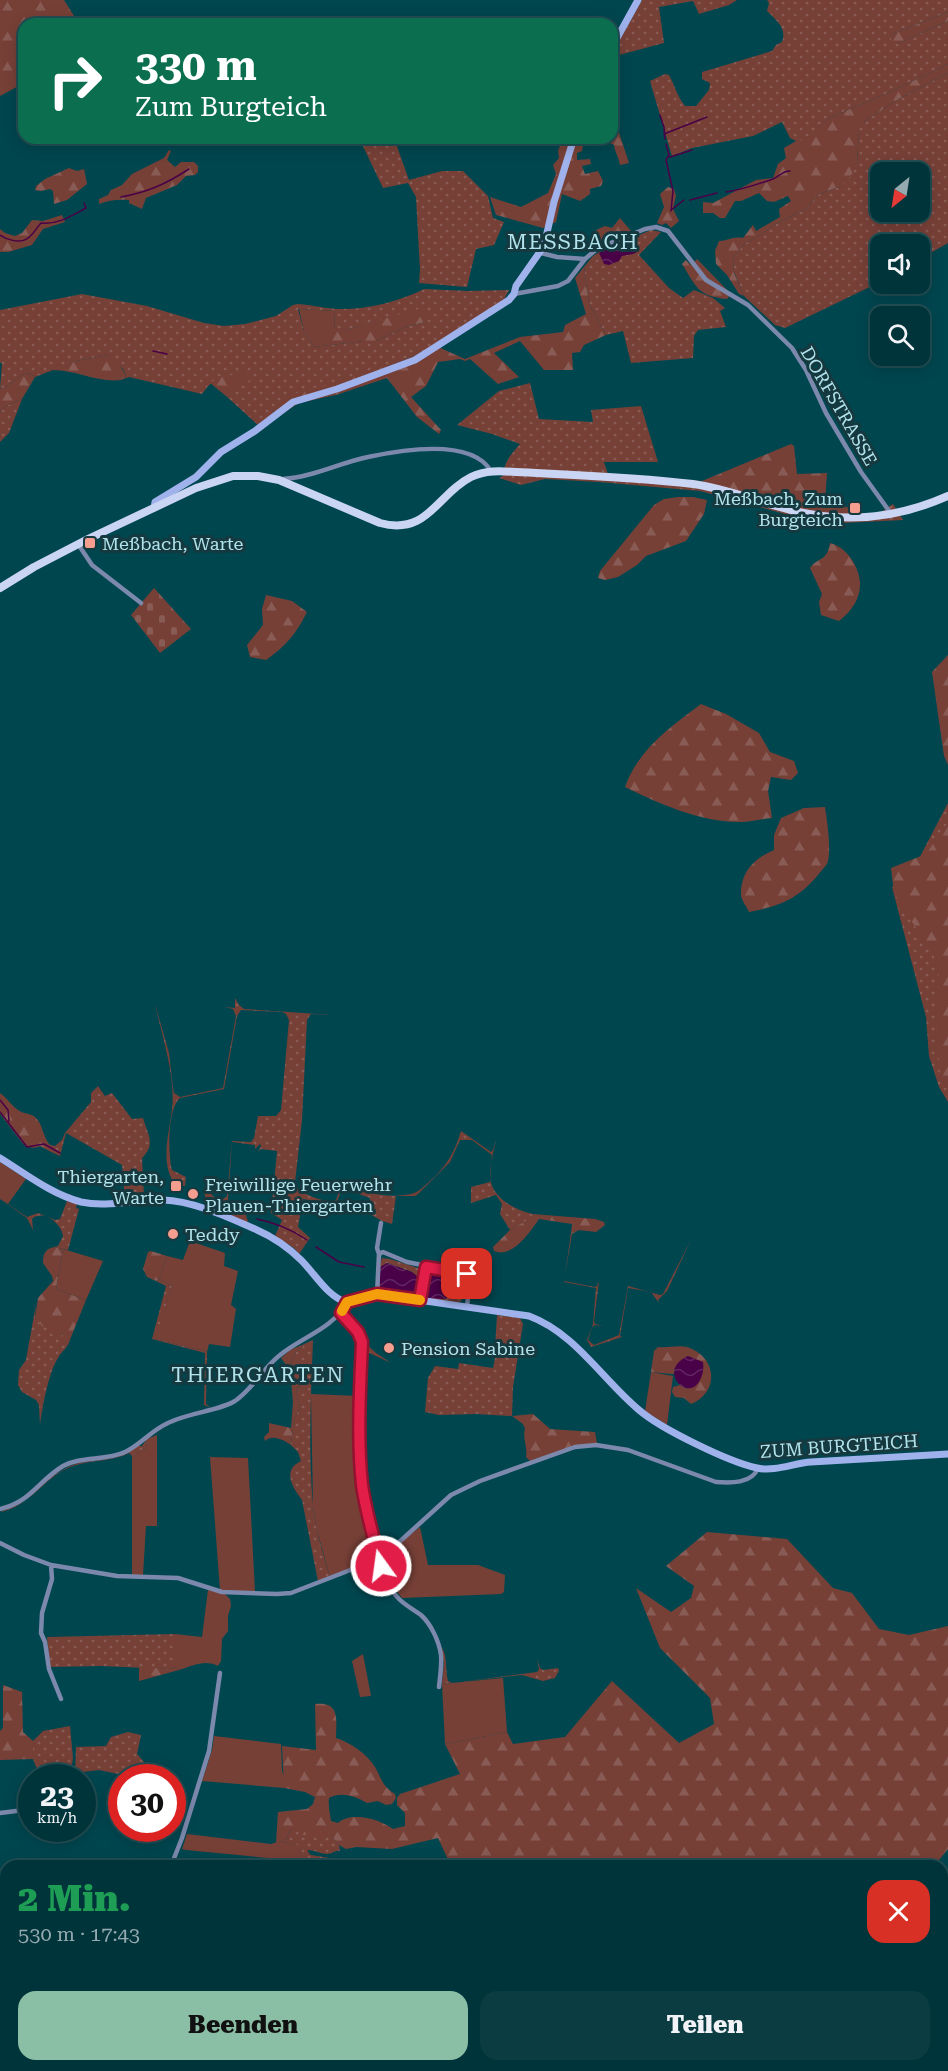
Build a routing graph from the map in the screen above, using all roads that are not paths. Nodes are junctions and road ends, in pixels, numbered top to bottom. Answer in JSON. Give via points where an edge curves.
{"nodes":[{"id":1,"x":638,"y":0,"type":"edge"},
{"id":2,"x":618,"y":36,"type":"edge"},
{"id":3,"x":572,"y":144,"type":"edge"},
{"id":4,"x":541,"y":253,"type":"junction"},
{"id":5,"x":585,"y":259,"type":"junction"},
{"id":6,"x":514,"y":294,"type":"junction"},
{"id":7,"x":491,"y":471,"type":"junction"},
{"id":8,"x":279,"y":480,"type":"junction"},
{"id":9,"x":948,"y":496,"type":"edge"},
{"id":10,"x":154,"y":508,"type":"junction"},
{"id":11,"x":892,"y":515,"type":"junction"},
{"id":12,"x":78,"y":544,"type":"junction"},
{"id":13,"x":0,"y":588,"type":"edge"},
{"id":14,"x":141,"y":603,"type":"dead end"},
{"id":15,"x":0,"y":1158,"type":"edge"},
{"id":16,"x":381,"y":1223,"type":"dead end"},
{"id":17,"x":379,"y":1254,"type":"junction"},
{"id":18,"x":426,"y":1267,"type":"junction"},
{"id":19,"x":377,"y":1294,"type":"junction"},
{"id":20,"x":420,"y":1300,"type":"junction"},
{"id":21,"x":347,"y":1302,"type":"junction"},
{"id":22,"x":467,"y":1307,"type":"junction"},
{"id":23,"x":341,"y":1313,"type":"junction"},
{"id":24,"x":948,"y":1454,"type":"edge"},
{"id":25,"x":758,"y":1468,"type":"junction"},
{"id":26,"x":0,"y":1509,"type":"edge"},
{"id":27,"x":0,"y":1542,"type":"edge"},
{"id":28,"x":379,"y":1557,"type":"junction"},
{"id":29,"x":51,"y":1565,"type":"junction"},
{"id":30,"x":220,"y":1673,"type":"dead end"},
{"id":31,"x":440,"y":1687,"type":"dead end"},
{"id":32,"x":61,"y":1699,"type":"dead end"},
{"id":33,"x":18,"y":1811,"type":"edge"},
{"id":34,"x":0,"y":1813,"type":"edge"},
{"id":35,"x":173,"y":1860,"type":"edge"}],
"edges":[{"from":1,"to":2,"type":"street"},
{"from":3,"to":4,"type":"street"},
{"from":4,"to":5,"type":"street"},
{"from":4,"to":6,"type":"street"},
{"from":5,"to":6,"type":"street","name":"DORFSTRASSE","via":[[568,281],[558,286]]},
{"from":5,"to":11,"type":"street","name":"DORFSTRASSE","via":[[598,248],[645,229],[668,231],[706,280],[748,305],[792,348],[861,472]]},
{"from":6,"to":10,"type":"street","via":[[415,360],[293,402],[221,452],[196,477],[155,502]]},
{"from":7,"to":8,"type":"street","via":[[477,456],[431,450],[368,457],[317,474]]},
{"from":7,"to":8,"type":"main road","via":[[460,484],[422,519],[398,526],[380,523]]},
{"from":7,"to":11,"type":"main road","via":[[693,484],[824,517]]},
{"from":8,"to":10,"type":"main road","via":[[233,476]]},
{"from":9,"to":11,"type":"main road"},
{"from":10,"to":12,"type":"main road"},
{"from":12,"to":13,"type":"main road"},
{"from":12,"to":14,"type":"street","via":[[92,565]]},
{"from":15,"to":21,"type":"street","via":[[52,1190],[81,1202],[166,1200],[193,1205],[253,1229],[292,1252],[331,1294]]},
{"from":16,"to":17,"type":"street"},
{"from":17,"to":18,"type":"street"},
{"from":17,"to":19,"type":"street"},
{"from":18,"to":20,"type":"street"},
{"from":18,"to":22,"type":"street","via":[[467,1274]]},
{"from":19,"to":20,"type":"street","name":"ZUM BURGTEICH"},
{"from":19,"to":21,"type":"street","name":"ZUM BURGTEICH"},
{"from":20,"to":22,"type":"street","name":"ZUM BURGTEICH"},
{"from":21,"to":23,"type":"street"},
{"from":22,"to":25,"type":"street","name":"ZUM BURGTEICH","via":[[529,1316],[547,1323],[641,1412],[715,1452]]},
{"from":23,"to":26,"type":"street","via":[[279,1355],[233,1402],[166,1424],[109,1458],[64,1465],[26,1499]]},
{"from":23,"to":28,"type":"street","via":[[362,1342],[362,1485]]},
{"from":24,"to":25,"type":"street","name":"ZUM BURGTEICH"},
{"from":25,"to":28,"type":"street","via":[[748,1479],[716,1482],[628,1450],[596,1445],[575,1447],[451,1495]]},
{"from":27,"to":29,"type":"street"},
{"from":28,"to":29,"type":"street","via":[[291,1593],[277,1594],[222,1592],[178,1578],[117,1576]]},
{"from":28,"to":31,"type":"street","via":[[386,1579],[399,1599],[423,1617],[434,1634],[441,1655]]},
{"from":29,"to":32,"type":"street","via":[[52,1579],[42,1613],[41,1633]]},
{"from":30,"to":35,"type":"street","via":[[209,1751]]},
{"from":33,"to":34,"type":"street"}]}
